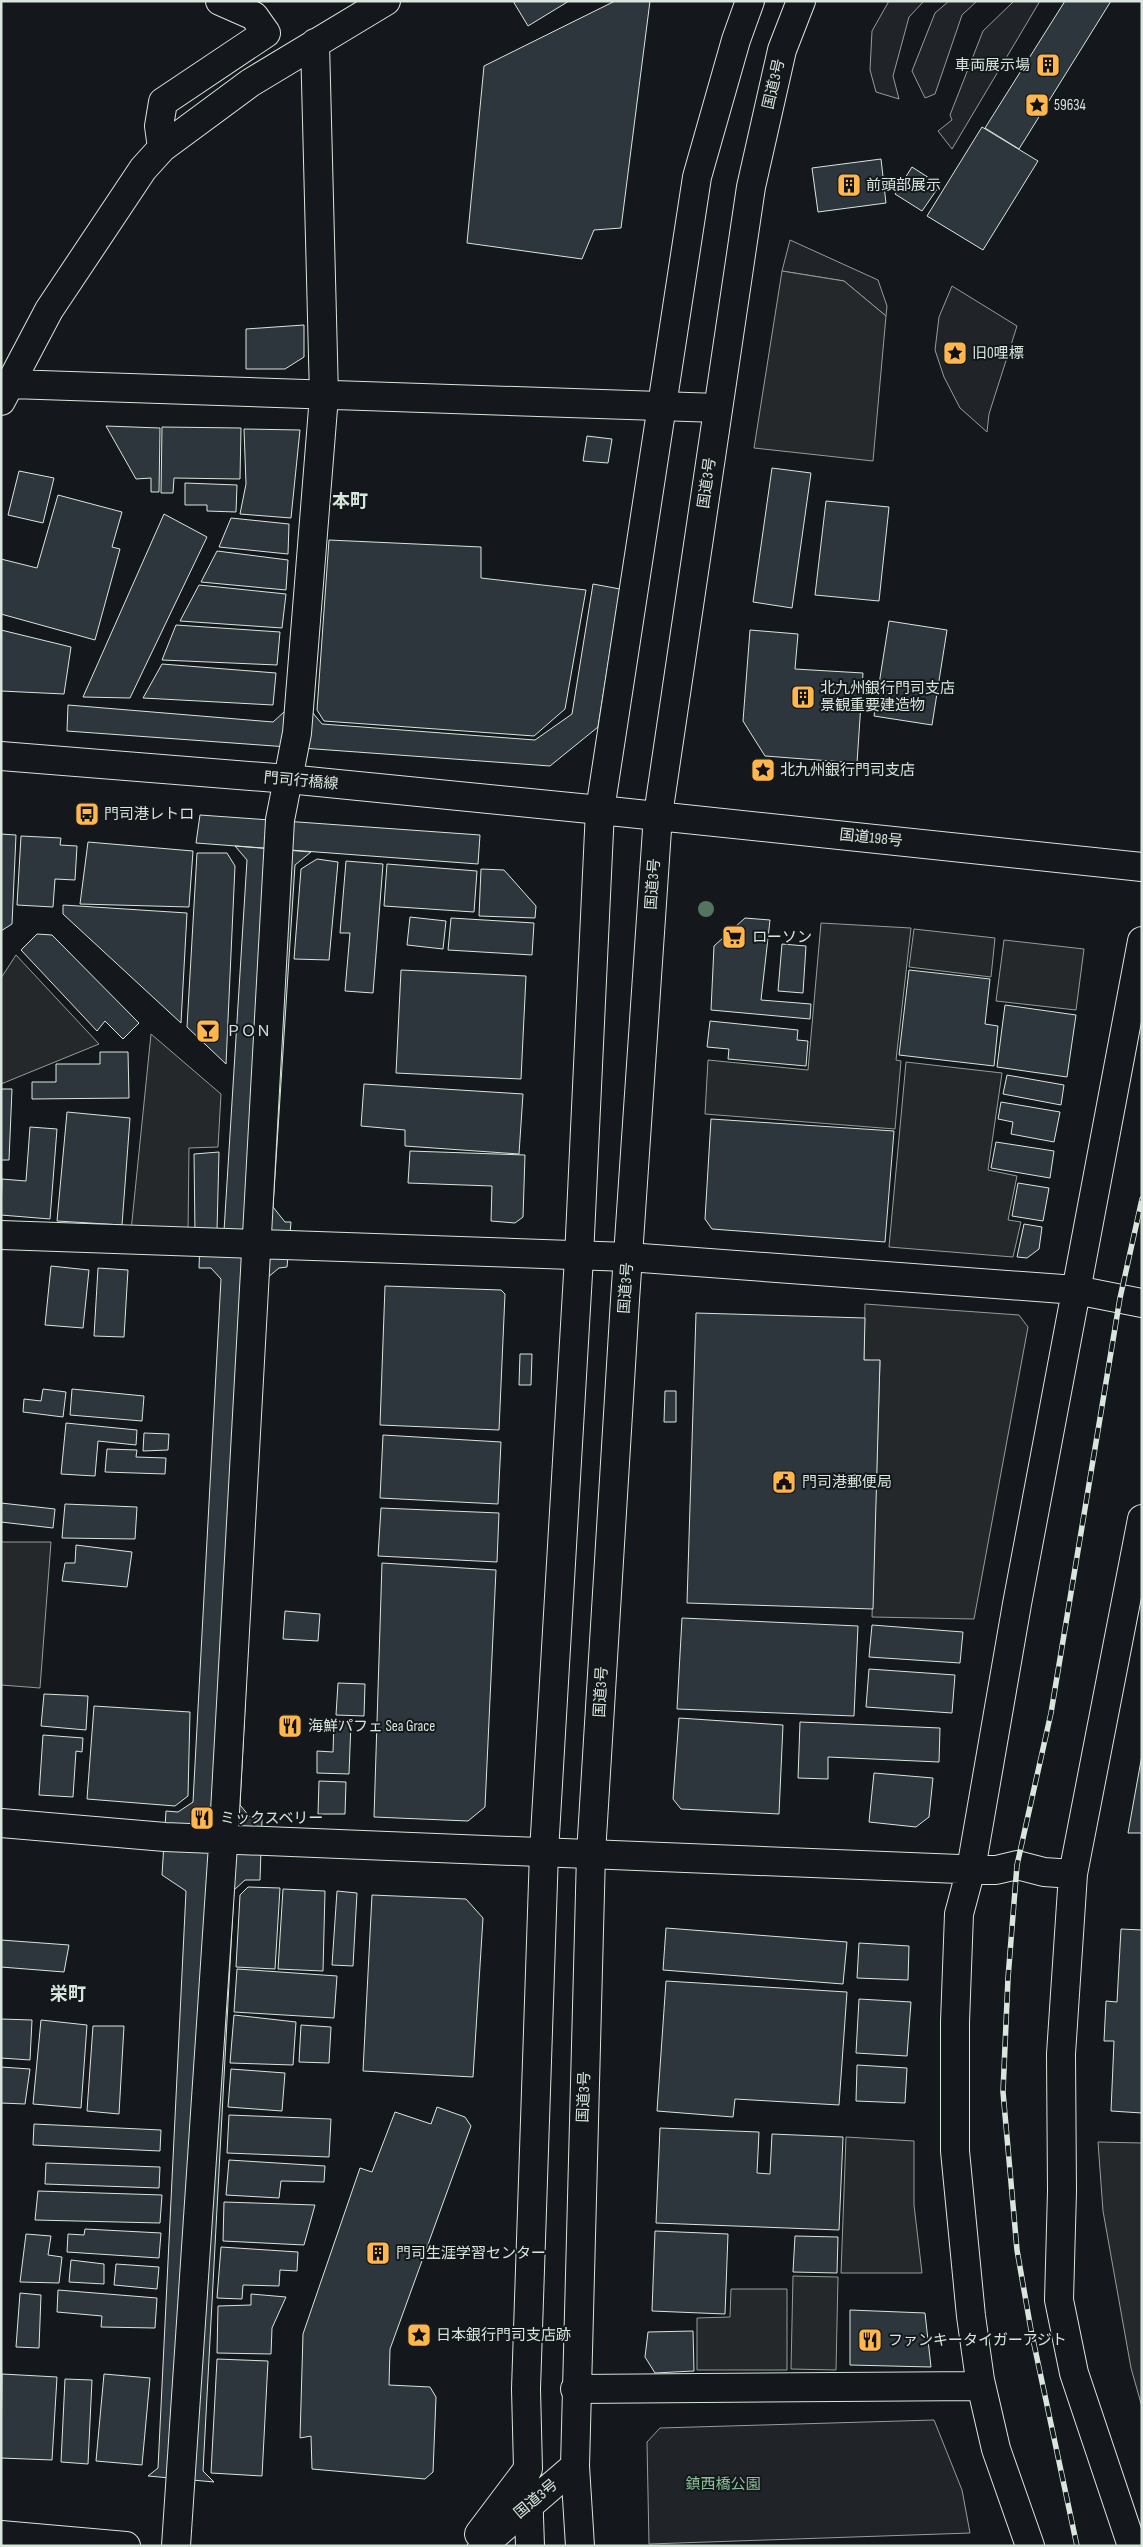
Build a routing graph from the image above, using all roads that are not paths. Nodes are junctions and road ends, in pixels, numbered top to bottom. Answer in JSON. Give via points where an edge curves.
{"nodes":[{"id":1,"x":220,"y":1,"type":"edge"},
{"id":2,"x":386,"y":1,"type":"edge"},
{"id":3,"x":750,"y":1,"type":"edge"},
{"id":4,"x":801,"y":1,"type":"edge"},
{"id":5,"x":316,"y":43,"type":"junction"},
{"id":6,"x":162,"y":148,"type":"junction"},
{"id":7,"x":6,"y":393,"type":"edge"},
{"id":8,"x":324,"y":396,"type":"junction"},
{"id":9,"x":664,"y":406,"type":"junction"},
{"id":10,"x":718,"y":408,"type":"junction"},
{"id":11,"x":1,"y":756,"type":"edge"},
{"id":12,"x":288,"y":779,"type":"junction"},
{"id":13,"x":600,"y":810,"type":"junction"},
{"id":14,"x":658,"y":815,"type":"junction"},
{"id":15,"x":1142,"y":867,"type":"edge"},
{"id":16,"x":1142,"y":941,"type":"edge"},
{"id":17,"x":1,"y":1234,"type":"edge"},
{"id":18,"x":257,"y":1242,"type":"junction"},
{"id":19,"x":579,"y":1257,"type":"junction"},
{"id":20,"x":628,"y":1257,"type":"junction"},
{"id":21,"x":1076,"y":1290,"type":"junction"},
{"id":22,"x":1142,"y":1303,"type":"edge"},
{"id":23,"x":1142,"y":1519,"type":"edge"},
{"id":24,"x":1,"y":1823,"type":"edge"},
{"id":25,"x":223,"y":1840,"type":"junction"},
{"id":26,"x":544,"y":1852,"type":"junction"},
{"id":27,"x":591,"y":1854,"type":"junction"},
{"id":28,"x":971,"y":1869,"type":"junction"},
{"id":29,"x":1073,"y":1874,"type":"junction"},
{"id":30,"x":981,"y":2386,"type":"junction"},
{"id":31,"x":575,"y":2389,"type":"junction"},
{"id":32,"x":575,"y":2466,"type":"junction"},
{"id":33,"x":528,"y":2469,"type":"junction"},
{"id":34,"x":529,"y":2506,"type":"junction"},
{"id":35,"x":1,"y":2535,"type":"edge"},
{"id":36,"x":126,"y":2546,"type":"edge"},
{"id":37,"x":176,"y":2546,"type":"edge"},
{"id":38,"x":469,"y":2546,"type":"edge"},
{"id":39,"x":482,"y":2546,"type":"edge"},
{"id":40,"x":530,"y":2546,"type":"edge"},
{"id":41,"x":580,"y":2546,"type":"edge"},
{"id":42,"x":1030,"y":2546,"type":"edge"},
{"id":43,"x":1132,"y":2546,"type":"edge"}],
"edges":[{"from":1,"to":6,"type":"main road","via":[[254,16],[266,33],[163,102],[158,126]]},
{"from":2,"to":5,"type":"main road"},
{"from":3,"to":9,"type":"main road","name":"国道3号","via":[[697,178]]},
{"from":4,"to":10,"type":"main road","name":"国道3号","via":[[782,50],[750,187]]},
{"from":5,"to":6,"type":"main road","via":[[250,83]]},
{"from":5,"to":8,"type":"main road"},
{"from":6,"to":7,"type":"main road","via":[[143,169],[49,310]]},
{"from":7,"to":8,"type":"main road"},
{"from":8,"to":9,"type":"main road"},
{"from":8,"to":12,"type":"main road","via":[[297,733]]},
{"from":9,"to":10,"type":"main road"},
{"from":9,"to":13,"type":"main road","name":"国道3号"},
{"from":10,"to":14,"type":"main road","name":"国道3号"},
{"from":11,"to":12,"type":"main road","name":"門司行橋線"},
{"from":12,"to":13,"type":"main road","name":"門司行橋線"},
{"from":12,"to":18,"type":"main road","via":[[280,820]]},
{"from":13,"to":14,"type":"main road","name":"国道198号"},
{"from":13,"to":19,"type":"main road","name":"国道3号"},
{"from":14,"to":15,"type":"main road","name":"国道198号"},
{"from":14,"to":20,"type":"main road","name":"国道3号"},
{"from":16,"to":21,"type":"main road"},
{"from":17,"to":18,"type":"main road"},
{"from":18,"to":19,"type":"main road"},
{"from":18,"to":25,"type":"main road"},
{"from":19,"to":20,"type":"main road"},
{"from":19,"to":26,"type":"main road","name":"国道3号"},
{"from":20,"to":21,"type":"main road"},
{"from":20,"to":27,"type":"main road","name":"国道3号"},
{"from":21,"to":22,"type":"main road"},
{"from":21,"to":28,"type":"main road"},
{"from":23,"to":29,"type":"main road"},
{"from":24,"to":25,"type":"main road"},
{"from":25,"to":26,"type":"main road"},
{"from":25,"to":37,"type":"main road"},
{"from":26,"to":27,"type":"main road"},
{"from":26,"to":33,"type":"main road","name":"国道3号","via":[[526,2389]]},
{"from":27,"to":28,"type":"main road"},
{"from":27,"to":31,"type":"main road","name":"国道3号"},
{"from":28,"to":29,"type":"main road","via":[[996,1870],[1017,1865],[1044,1872]]},
{"from":28,"to":30,"type":"main road","via":[[959,1914],[955,2151]]},
{"from":29,"to":43,"type":"main road","via":[[1061,2054],[1059,2300],[1074,2374]]},
{"from":30,"to":31,"type":"main road"},
{"from":30,"to":42,"type":"main road","via":[[996,2449]]},
{"from":31,"to":32,"type":"main road","name":"国道3号"},
{"from":32,"to":34,"type":"main road","name":"国道3号"},
{"from":32,"to":41,"type":"main road"},
{"from":33,"to":34,"type":"main road"},
{"from":33,"to":38,"type":"main road","name":"国道3号"},
{"from":34,"to":39,"type":"main road","name":"国道3号"},
{"from":34,"to":40,"type":"main road"},
{"from":35,"to":36,"type":"main road"}]}
